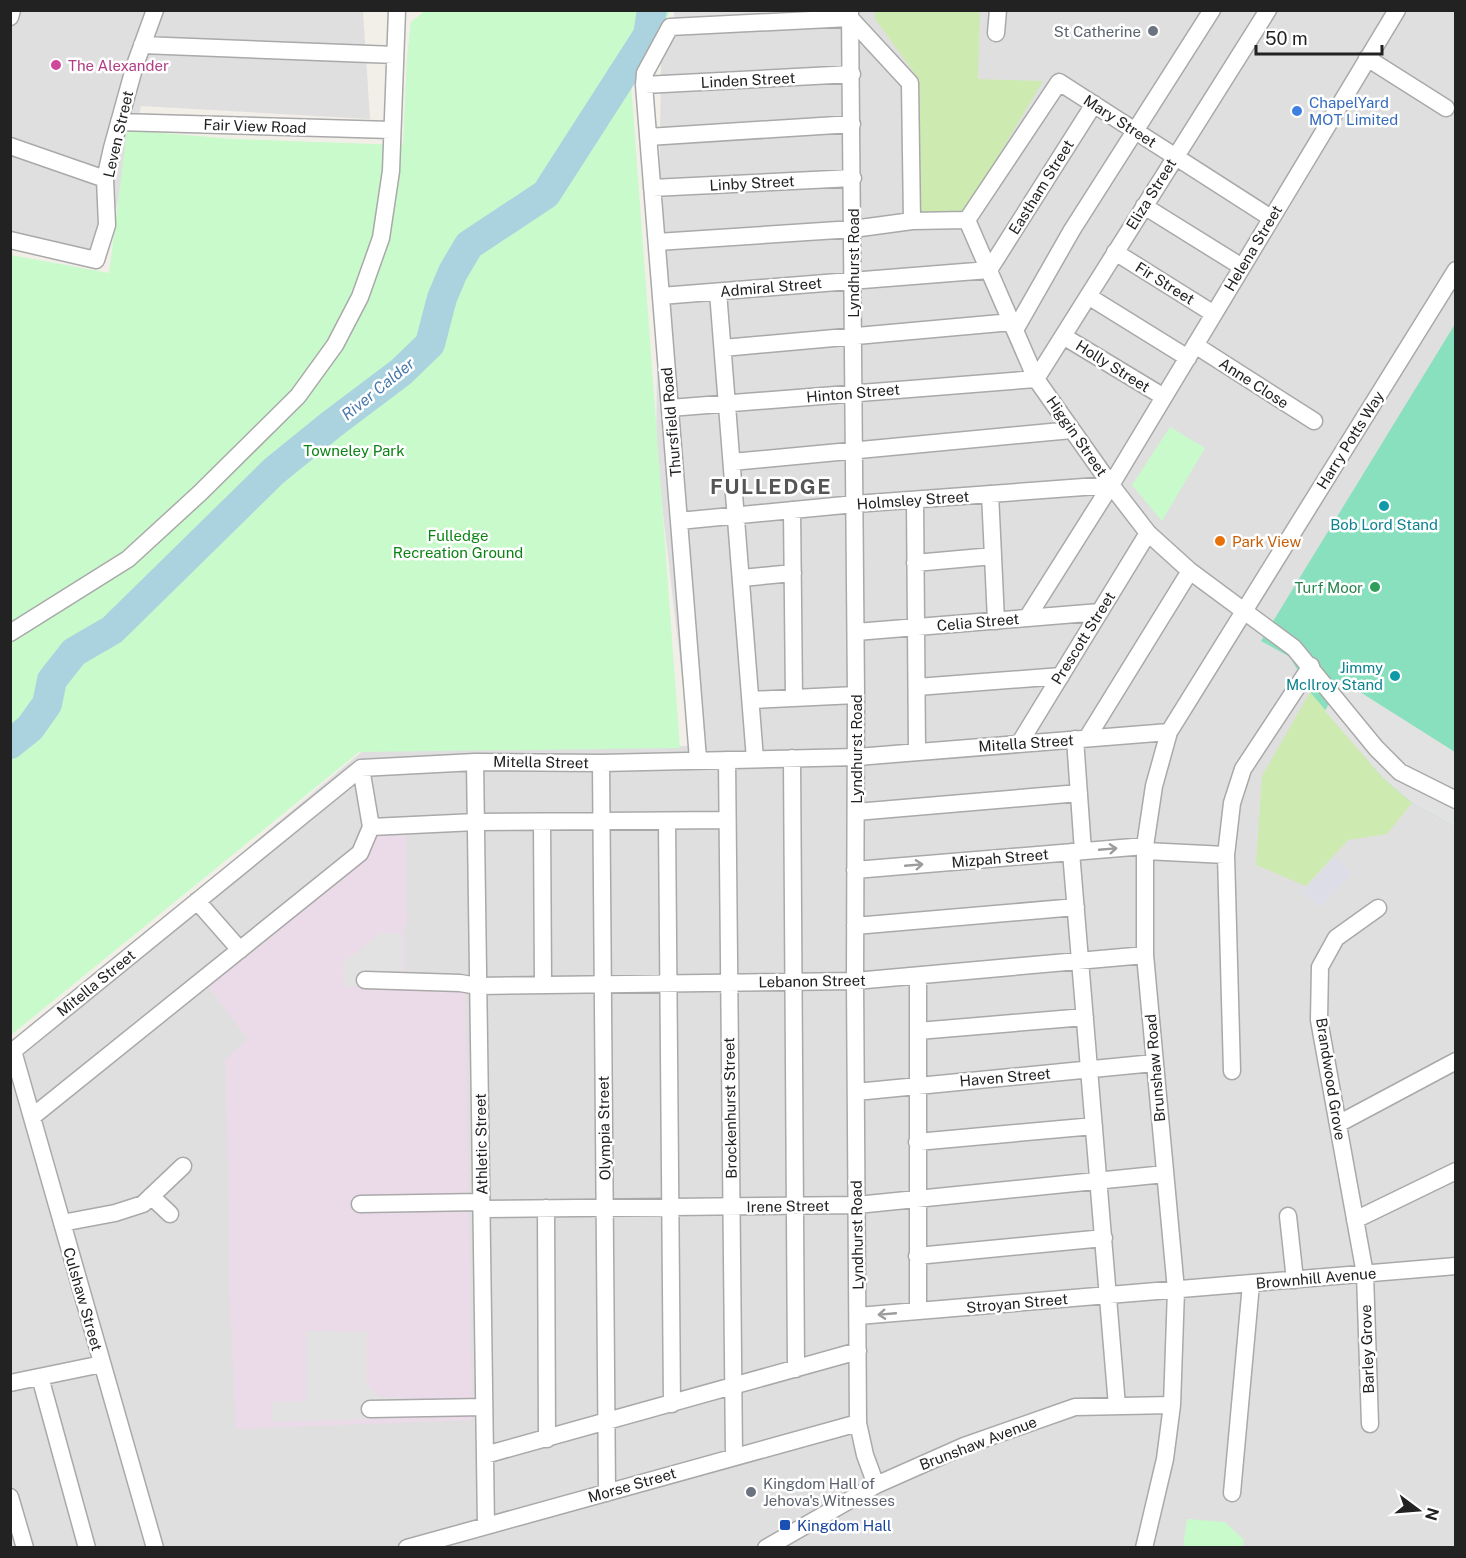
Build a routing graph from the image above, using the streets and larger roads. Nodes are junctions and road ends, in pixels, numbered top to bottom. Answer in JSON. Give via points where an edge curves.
{"nodes":[{"id":1,"x":12,"y":10,"type":"edge"},
{"id":2,"x":155,"y":10,"type":"edge"},
{"id":3,"x":397,"y":10,"type":"edge"},
{"id":4,"x":998,"y":10,"type":"edge"},
{"id":5,"x":1212,"y":10,"type":"edge"},
{"id":6,"x":1268,"y":10,"type":"edge"},
{"id":7,"x":1397,"y":10,"type":"edge"},
{"id":8,"x":850,"y":14,"type":"edge"},
{"id":9,"x":10,"y":17,"type":"edge"},
{"id":10,"x":996,"y":33,"type":"dead end"},
{"id":11,"x":142,"y":45,"type":"junction"},
{"id":12,"x":395,"y":55,"type":"junction"},
{"id":13,"x":1367,"y":58,"type":"junction"},
{"id":14,"x":852,"y":74,"type":"junction"},
{"id":15,"x":644,"y":85,"type":"junction"},
{"id":16,"x":1094,"y":104,"type":"junction"},
{"id":17,"x":1446,"y":108,"type":"dead end"},
{"id":18,"x":119,"y":122,"type":"junction"},
{"id":19,"x":852,"y":124,"type":"junction"},
{"id":20,"x":391,"y":130,"type":"junction"},
{"id":21,"x":1134,"y":130,"type":"junction"},
{"id":22,"x":648,"y":137,"type":"junction"},
{"id":23,"x":10,"y":146,"type":"edge"},
{"id":24,"x":1175,"y":156,"type":"junction"},
{"id":25,"x":105,"y":178,"type":"junction"},
{"id":26,"x":853,"y":178,"type":"junction"},
{"id":27,"x":652,"y":188,"type":"junction"},
{"id":28,"x":1144,"y":206,"type":"junction"},
{"id":29,"x":1271,"y":218,"type":"junction"},
{"id":30,"x":967,"y":220,"type":"junction"},
{"id":31,"x":912,"y":221,"type":"junction"},
{"id":32,"x":853,"y":229,"type":"junction"},
{"id":33,"x":10,"y":240,"type":"edge"},
{"id":34,"x":657,"y":242,"type":"junction"},
{"id":35,"x":1115,"y":252,"type":"junction"},
{"id":36,"x":1242,"y":267,"type":"junction"},
{"id":37,"x":989,"y":270,"type":"junction"},
{"id":38,"x":1455,"y":270,"type":"edge"},
{"id":39,"x":853,"y":280,"type":"junction"},
{"id":40,"x":718,"y":292,"type":"junction"},
{"id":41,"x":661,"y":296,"type":"junction"},
{"id":42,"x":1088,"y":296,"type":"junction"},
{"id":43,"x":1214,"y":314,"type":"junction"},
{"id":44,"x":1014,"y":326,"type":"junction"},
{"id":45,"x":1063,"y":336,"type":"junction"},
{"id":46,"x":854,"y":338,"type":"junction"},
{"id":47,"x":723,"y":348,"type":"junction"},
{"id":48,"x":1191,"y":351,"type":"junction"},
{"id":49,"x":1036,"y":379,"type":"junction"},
{"id":50,"x":854,"y":393,"type":"junction"},
{"id":51,"x":1164,"y":397,"type":"junction"},
{"id":52,"x":728,"y":404,"type":"junction"},
{"id":53,"x":670,"y":408,"type":"junction"},
{"id":54,"x":1314,"y":421,"type":"dead end"},
{"id":55,"x":1072,"y":430,"type":"junction"},
{"id":56,"x":855,"y":450,"type":"junction"},
{"id":57,"x":732,"y":462,"type":"junction"},
{"id":58,"x":1111,"y":485,"type":"junction"},
{"id":59,"x":990,"y":494,"type":"junction"},
{"id":60,"x":915,"y":500,"type":"junction"},
{"id":61,"x":855,"y":504,"type":"junction"},
{"id":62,"x":792,"y":510,"type":"junction"},
{"id":63,"x":737,"y":516,"type":"junction"},
{"id":64,"x":679,"y":521,"type":"junction"},
{"id":65,"x":1148,"y":533,"type":"junction"},
{"id":66,"x":993,"y":556,"type":"junction"},
{"id":67,"x":915,"y":563,"type":"junction"},
{"id":68,"x":1190,"y":571,"type":"junction"},
{"id":69,"x":793,"y":573,"type":"junction"},
{"id":70,"x":742,"y":578,"type":"junction"},
{"id":71,"x":1244,"y":609,"type":"junction"},
{"id":72,"x":1100,"y":612,"type":"junction"},
{"id":73,"x":1027,"y":618,"type":"junction"},
{"id":74,"x":996,"y":621,"type":"junction"},
{"id":75,"x":916,"y":627,"type":"junction"},
{"id":76,"x":856,"y":632,"type":"junction"},
{"id":77,"x":10,"y":633,"type":"edge"},
{"id":78,"x":1311,"y":666,"type":"junction"},
{"id":79,"x":1061,"y":676,"type":"junction"},
{"id":80,"x":916,"y":687,"type":"junction"},
{"id":81,"x":856,"y":695,"type":"junction"},
{"id":82,"x":795,"y":698,"type":"junction"},
{"id":83,"x":751,"y":700,"type":"junction"},
{"id":84,"x":1169,"y":732,"type":"junction"},
{"id":85,"x":1081,"y":739,"type":"junction"},
{"id":86,"x":1019,"y":744,"type":"junction"},
{"id":87,"x":917,"y":752,"type":"junction"},
{"id":88,"x":857,"y":756,"type":"junction"},
{"id":89,"x":792,"y":758,"type":"junction"},
{"id":90,"x":698,"y":759,"type":"junction"},
{"id":91,"x":755,"y":759,"type":"junction"},
{"id":92,"x":727,"y":760,"type":"junction"},
{"id":93,"x":475,"y":762,"type":"junction"},
{"id":94,"x":601,"y":763,"type":"junction"},
{"id":95,"x":361,"y":768,"type":"junction"},
{"id":96,"x":1079,"y":793,"type":"junction"},
{"id":97,"x":1455,"y":800,"type":"edge"},
{"id":98,"x":856,"y":812,"type":"junction"},
{"id":99,"x":727,"y":820,"type":"junction"},
{"id":100,"x":602,"y":821,"type":"junction"},
{"id":101,"x":667,"y":821,"type":"junction"},
{"id":102,"x":476,"y":822,"type":"junction"},
{"id":103,"x":542,"y":822,"type":"junction"},
{"id":104,"x":371,"y":827,"type":"junction"},
{"id":105,"x":1145,"y":848,"type":"junction"},
{"id":106,"x":1077,"y":852,"type":"junction"},
{"id":107,"x":1226,"y":855,"type":"junction"},
{"id":108,"x":855,"y":870,"type":"junction"},
{"id":109,"x":197,"y":901,"type":"junction"},
{"id":110,"x":1076,"y":907,"type":"junction"},
{"id":111,"x":1378,"y":908,"type":"dead end"},
{"id":112,"x":855,"y":926,"type":"junction"},
{"id":113,"x":240,"y":950,"type":"junction"},
{"id":114,"x":1145,"y":955,"type":"junction"},
{"id":115,"x":1081,"y":961,"type":"junction"},
{"id":116,"x":918,"y":975,"type":"junction"},
{"id":117,"x":365,"y":980,"type":"dead end"},
{"id":118,"x":855,"y":981,"type":"junction"},
{"id":119,"x":794,"y":982,"type":"junction"},
{"id":120,"x":668,"y":983,"type":"junction"},
{"id":121,"x":729,"y":983,"type":"junction"},
{"id":122,"x":603,"y":984,"type":"junction"},
{"id":123,"x":543,"y":985,"type":"junction"},
{"id":124,"x":478,"y":986,"type":"junction"},
{"id":125,"x":1085,"y":1017,"type":"junction"},
{"id":126,"x":918,"y":1031,"type":"junction"},
{"id":127,"x":12,"y":1051,"type":"edge"},
{"id":128,"x":1455,"y":1061,"type":"edge"},
{"id":129,"x":1154,"y":1063,"type":"junction"},
{"id":130,"x":1089,"y":1069,"type":"junction"},
{"id":131,"x":1232,"y":1071,"type":"dead end"},
{"id":132,"x":917,"y":1086,"type":"junction"},
{"id":133,"x":856,"y":1092,"type":"junction"},
{"id":134,"x":32,"y":1117,"type":"junction"},
{"id":135,"x":1338,"y":1124,"type":"junction"},
{"id":136,"x":1094,"y":1125,"type":"junction"},
{"id":137,"x":917,"y":1142,"type":"junction"},
{"id":138,"x":183,"y":1166,"type":"dead end"},
{"id":139,"x":1455,"y":1171,"type":"edge"},
{"id":140,"x":1165,"y":1174,"type":"junction"},
{"id":141,"x":1098,"y":1181,"type":"junction"},
{"id":142,"x":151,"y":1196,"type":"junction"},
{"id":143,"x":917,"y":1199,"type":"junction"},
{"id":144,"x":360,"y":1204,"type":"dead end"},
{"id":145,"x":857,"y":1205,"type":"junction"},
{"id":146,"x":481,"y":1206,"type":"junction"},
{"id":147,"x":732,"y":1206,"type":"junction"},
{"id":148,"x":795,"y":1206,"type":"junction"},
{"id":149,"x":670,"y":1207,"type":"junction"},
{"id":150,"x":546,"y":1208,"type":"junction"},
{"id":151,"x":605,"y":1208,"type":"junction"},
{"id":152,"x":170,"y":1214,"type":"dead end"},
{"id":153,"x":1288,"y":1216,"type":"dead end"},
{"id":154,"x":1355,"y":1220,"type":"junction"},
{"id":155,"x":62,"y":1223,"type":"junction"},
{"id":156,"x":1104,"y":1238,"type":"junction"},
{"id":157,"x":917,"y":1256,"type":"junction"},
{"id":158,"x":1455,"y":1266,"type":"edge"},
{"id":159,"x":1365,"y":1274,"type":"junction"},
{"id":160,"x":1295,"y":1280,"type":"junction"},
{"id":161,"x":1251,"y":1284,"type":"junction"},
{"id":162,"x":1176,"y":1290,"type":"junction"},
{"id":163,"x":1109,"y":1295,"type":"junction"},
{"id":164,"x":918,"y":1311,"type":"junction"},
{"id":165,"x":858,"y":1316,"type":"junction"},
{"id":166,"x":858,"y":1351,"type":"junction"},
{"id":167,"x":102,"y":1364,"type":"junction"},
{"id":168,"x":796,"y":1369,"type":"junction"},
{"id":169,"x":40,"y":1377,"type":"junction"},
{"id":170,"x":10,"y":1383,"type":"edge"},
{"id":171,"x":733,"y":1386,"type":"junction"},
{"id":172,"x":672,"y":1404,"type":"junction"},
{"id":173,"x":1172,"y":1405,"type":"junction"},
{"id":174,"x":1117,"y":1406,"type":"junction"},
{"id":175,"x":484,"y":1407,"type":"junction"},
{"id":176,"x":370,"y":1409,"type":"dead end"},
{"id":177,"x":606,"y":1423,"type":"junction"},
{"id":178,"x":858,"y":1423,"type":"junction"},
{"id":179,"x":1370,"y":1424,"type":"dead end"},
{"id":180,"x":547,"y":1438,"type":"junction"},
{"id":181,"x":485,"y":1455,"type":"junction"},
{"id":182,"x":734,"y":1456,"type":"junction"},
{"id":183,"x":876,"y":1485,"type":"junction"},
{"id":184,"x":607,"y":1493,"type":"junction"},
{"id":185,"x":1232,"y":1493,"type":"dead end"},
{"id":186,"x":10,"y":1497,"type":"edge"},
{"id":187,"x":486,"y":1526,"type":"junction"},
{"id":188,"x":25,"y":1548,"type":"edge"},
{"id":189,"x":87,"y":1548,"type":"edge"},
{"id":190,"x":155,"y":1548,"type":"edge"},
{"id":191,"x":406,"y":1548,"type":"edge"},
{"id":192,"x":766,"y":1548,"type":"edge"},
{"id":193,"x":1144,"y":1548,"type":"edge"}],
"edges":[{"from":1,"to":9,"type":"street"},
{"from":2,"to":11,"type":"street","name":"Leven Street"},
{"from":3,"to":12,"type":"street"},
{"from":4,"to":10,"type":"street"},
{"from":5,"to":21,"type":"street"},
{"from":6,"to":24,"type":"street","name":"Eliza Street"},
{"from":7,"to":13,"type":"street","name":"Helena Street"},
{"from":8,"to":14,"type":"street","name":"Lyndhurst Road"},
{"from":8,"to":15,"type":"street","via":[[670,27],[645,73]]},
{"from":8,"to":31,"type":"street","via":[[910,83]]},
{"from":11,"to":12,"type":"street"},
{"from":11,"to":18,"type":"street","name":"Leven Street"},
{"from":12,"to":20,"type":"street"},
{"from":13,"to":17,"type":"street"},
{"from":13,"to":29,"type":"street","name":"Helena Street"},
{"from":14,"to":15,"type":"street","name":"Linden Street"},
{"from":14,"to":19,"type":"street","name":"Lyndhurst Road"},
{"from":15,"to":22,"type":"street","name":"Thursfield Road"},
{"from":16,"to":21,"type":"street","name":"Mary Street"},
{"from":16,"to":30,"type":"street","name":"Mary Street","via":[[1059,82]]},
{"from":16,"to":37,"type":"street","name":"Eastham Street"},
{"from":18,"to":20,"type":"street","name":"Fair View Road"},
{"from":18,"to":25,"type":"street","name":"Leven Street"},
{"from":19,"to":22,"type":"street"},
{"from":19,"to":26,"type":"street","name":"Lyndhurst Road"},
{"from":20,"to":77,"type":"street","via":[[391,171],[381,238],[360,297],[335,345],[298,396],[128,559]]},
{"from":21,"to":24,"type":"street","name":"Mary Street"},
{"from":21,"to":44,"type":"street"},
{"from":22,"to":27,"type":"street","name":"Thursfield Road"},
{"from":23,"to":25,"type":"street"},
{"from":24,"to":28,"type":"street","name":"Eliza Street"},
{"from":24,"to":29,"type":"street","name":"Mary Street"},
{"from":25,"to":33,"type":"street","name":"Leven Street","via":[[107,225],[96,260]]},
{"from":26,"to":27,"type":"street","name":"Linby Street"},
{"from":26,"to":32,"type":"street","name":"Lyndhurst Road"},
{"from":27,"to":34,"type":"street","name":"Thursfield Road"},
{"from":28,"to":35,"type":"street","name":"Eliza Street"},
{"from":28,"to":36,"type":"street"},
{"from":29,"to":36,"type":"street","name":"Helena Street"},
{"from":30,"to":31,"type":"street"},
{"from":30,"to":37,"type":"street","name":"Higgin Street"},
{"from":31,"to":32,"type":"street"},
{"from":32,"to":34,"type":"street"},
{"from":32,"to":39,"type":"street","name":"Lyndhurst Road"},
{"from":34,"to":41,"type":"street","name":"Thursfield Road"},
{"from":35,"to":42,"type":"street","name":"Eliza Street"},
{"from":35,"to":43,"type":"street","name":"Fir Street"},
{"from":36,"to":43,"type":"street","name":"Helena Street"},
{"from":37,"to":39,"type":"street","name":"Admiral Street"},
{"from":37,"to":44,"type":"street","name":"Higgin Street"},
{"from":38,"to":71,"type":"street","name":"Harry Potts Way"},
{"from":39,"to":40,"type":"street","name":"Admiral Street"},
{"from":39,"to":46,"type":"street","name":"Lyndhurst Road"},
{"from":40,"to":41,"type":"street","name":"Admiral Street"},
{"from":40,"to":47,"type":"street"},
{"from":41,"to":53,"type":"street","name":"Thursfield Road"},
{"from":42,"to":45,"type":"street","name":"Eliza Street"},
{"from":42,"to":48,"type":"street","name":"Anne Close"},
{"from":43,"to":48,"type":"street","name":"Helena Street"},
{"from":44,"to":46,"type":"street"},
{"from":44,"to":49,"type":"street","name":"Higgin Street"},
{"from":45,"to":49,"type":"street","name":"Eliza Street"},
{"from":45,"to":51,"type":"street","name":"Holly Street"},
{"from":46,"to":47,"type":"street"},
{"from":46,"to":50,"type":"street","name":"Lyndhurst Road"},
{"from":47,"to":52,"type":"street"},
{"from":48,"to":51,"type":"street","name":"Helena Street"},
{"from":48,"to":54,"type":"street","name":"Anne Close"},
{"from":49,"to":50,"type":"street","name":"Hinton Street"},
{"from":49,"to":55,"type":"street","name":"Higgin Street"},
{"from":50,"to":52,"type":"street","name":"Hinton Street"},
{"from":50,"to":56,"type":"street","name":"Lyndhurst Road"},
{"from":51,"to":58,"type":"street","name":"Helena Street"},
{"from":52,"to":53,"type":"street","name":"Hinton Street"},
{"from":52,"to":57,"type":"street"},
{"from":53,"to":64,"type":"street","name":"Thursfield Road"},
{"from":55,"to":56,"type":"street"},
{"from":55,"to":58,"type":"street","name":"Higgin Street"},
{"from":56,"to":57,"type":"street"},
{"from":56,"to":61,"type":"street","name":"Lyndhurst Road"},
{"from":57,"to":63,"type":"street"},
{"from":58,"to":59,"type":"street","name":"Holmsley Street"},
{"from":58,"to":65,"type":"street","name":"Higgin Street"},
{"from":58,"to":73,"type":"street","name":"Helena Street"},
{"from":59,"to":60,"type":"street","name":"Holmsley Street"},
{"from":59,"to":66,"type":"street"},
{"from":60,"to":61,"type":"street","name":"Holmsley Street"},
{"from":60,"to":67,"type":"street"},
{"from":61,"to":62,"type":"street","name":"Holmsley Street"},
{"from":61,"to":76,"type":"street","name":"Lyndhurst Road"},
{"from":62,"to":63,"type":"street","name":"Holmsley Street"},
{"from":62,"to":69,"type":"street"},
{"from":63,"to":64,"type":"street","name":"Holmsley Street"},
{"from":63,"to":70,"type":"street"},
{"from":64,"to":90,"type":"street","name":"Thursfield Road"},
{"from":65,"to":68,"type":"street","name":"Higgin Street"},
{"from":65,"to":72,"type":"street","name":"Prescott Street"},
{"from":66,"to":67,"type":"street"},
{"from":66,"to":74,"type":"street"},
{"from":67,"to":75,"type":"street"},
{"from":68,"to":71,"type":"street","name":"Higgin Street"},
{"from":68,"to":85,"type":"street"},
{"from":69,"to":70,"type":"street"},
{"from":69,"to":82,"type":"street"},
{"from":70,"to":83,"type":"street"},
{"from":71,"to":78,"type":"street","name":"Higgin Street"},
{"from":71,"to":84,"type":"street","name":"Brunshaw Road"},
{"from":72,"to":73,"type":"street","name":"Celia Street"},
{"from":72,"to":79,"type":"street","name":"Prescott Street"},
{"from":73,"to":74,"type":"street","name":"Celia Street"},
{"from":74,"to":75,"type":"street","name":"Celia Street"},
{"from":75,"to":76,"type":"street","name":"Celia Street"},
{"from":75,"to":80,"type":"street"},
{"from":76,"to":81,"type":"street","name":"Lyndhurst Road"},
{"from":78,"to":97,"type":"street","name":"Higgin Street","via":[[1400,772]]},
{"from":78,"to":107,"type":"street","via":[[1243,769],[1232,803]]},
{"from":79,"to":80,"type":"street"},
{"from":79,"to":86,"type":"street","name":"Prescott Street"},
{"from":80,"to":87,"type":"street"},
{"from":81,"to":82,"type":"street"},
{"from":81,"to":88,"type":"street","name":"Lyndhurst Road"},
{"from":82,"to":83,"type":"street"},
{"from":83,"to":91,"type":"street"},
{"from":84,"to":85,"type":"street","name":"Mitella Street"},
{"from":84,"to":105,"type":"street","name":"Brunshaw Road","via":[[1154,786]]},
{"from":85,"to":86,"type":"street","name":"Mitella Street"},
{"from":85,"to":96,"type":"street"},
{"from":86,"to":87,"type":"street","name":"Mitella Street"},
{"from":87,"to":88,"type":"street","name":"Mitella Street"},
{"from":88,"to":89,"type":"street","name":"Mitella Street"},
{"from":88,"to":98,"type":"street","name":"Lyndhurst Road"},
{"from":89,"to":91,"type":"street","name":"Mitella Street"},
{"from":89,"to":119,"type":"street"},
{"from":90,"to":92,"type":"street","name":"Mitella Street"},
{"from":90,"to":94,"type":"street","name":"Mitella Street"},
{"from":91,"to":92,"type":"street","name":"Mitella Street"},
{"from":92,"to":99,"type":"street","name":"Brockenhurst Street"},
{"from":93,"to":94,"type":"street","name":"Mitella Street"},
{"from":93,"to":95,"type":"street","name":"Mitella Street"},
{"from":93,"to":102,"type":"street","name":"Athletic Street"},
{"from":94,"to":100,"type":"street","name":"Olympia Street"},
{"from":95,"to":104,"type":"street"},
{"from":95,"to":109,"type":"street","name":"Mitella Street"},
{"from":96,"to":98,"type":"street"},
{"from":96,"to":106,"type":"street"},
{"from":98,"to":108,"type":"street","name":"Lyndhurst Road"},
{"from":99,"to":101,"type":"street"},
{"from":99,"to":121,"type":"street","name":"Brockenhurst Street"},
{"from":100,"to":101,"type":"street"},
{"from":100,"to":103,"type":"street"},
{"from":100,"to":122,"type":"street","name":"Olympia Street"},
{"from":101,"to":120,"type":"street"},
{"from":102,"to":103,"type":"street"},
{"from":102,"to":104,"type":"street"},
{"from":102,"to":124,"type":"street","name":"Athletic Street"},
{"from":103,"to":123,"type":"street"},
{"from":104,"to":113,"type":"street","via":[[360,853]]},
{"from":106,"to":105,"type":"street","name":"Mizpah Street","one_way":true},
{"from":105,"to":107,"type":"street","name":"Mizpah Street"},
{"from":105,"to":114,"type":"street","name":"Brunshaw Road"},
{"from":108,"to":106,"type":"street","name":"Mizpah Street","one_way":true},
{"from":106,"to":110,"type":"street"},
{"from":107,"to":131,"type":"street"},
{"from":108,"to":112,"type":"street","name":"Lyndhurst Road"},
{"from":109,"to":113,"type":"street"},
{"from":109,"to":127,"type":"street","name":"Mitella Street"},
{"from":110,"to":112,"type":"street"},
{"from":110,"to":115,"type":"street"},
{"from":111,"to":135,"type":"street","name":"Brandwood Grove","via":[[1336,938],[1320,967],[1319,1020]]},
{"from":112,"to":118,"type":"street","name":"Lyndhurst Road"},
{"from":113,"to":134,"type":"street"},
{"from":114,"to":115,"type":"street","name":"Lebanon Street"},
{"from":114,"to":129,"type":"street","name":"Brunshaw Road"},
{"from":115,"to":116,"type":"street","name":"Lebanon Street"},
{"from":115,"to":125,"type":"street"},
{"from":116,"to":118,"type":"street","name":"Lebanon Street"},
{"from":116,"to":126,"type":"street"},
{"from":117,"to":124,"type":"street","name":"Lebanon Street"},
{"from":118,"to":119,"type":"street","name":"Lebanon Street"},
{"from":118,"to":133,"type":"street","name":"Lyndhurst Road"},
{"from":119,"to":121,"type":"street","name":"Lebanon Street"},
{"from":119,"to":148,"type":"street"},
{"from":120,"to":121,"type":"street","name":"Lebanon Street"},
{"from":120,"to":122,"type":"street","name":"Lebanon Street"},
{"from":120,"to":149,"type":"street"},
{"from":121,"to":147,"type":"street","name":"Brockenhurst Street"},
{"from":122,"to":123,"type":"street","name":"Lebanon Street"},
{"from":122,"to":151,"type":"street","name":"Olympia Street"},
{"from":123,"to":124,"type":"street","name":"Lebanon Street"},
{"from":124,"to":146,"type":"street","name":"Athletic Street"},
{"from":125,"to":126,"type":"street"},
{"from":125,"to":130,"type":"street"},
{"from":126,"to":132,"type":"street"},
{"from":127,"to":134,"type":"street","name":"Culshaw Street"},
{"from":128,"to":135,"type":"street"},
{"from":129,"to":130,"type":"street","name":"Haven Street"},
{"from":129,"to":140,"type":"street","name":"Brunshaw Road"},
{"from":130,"to":132,"type":"street","name":"Haven Street"},
{"from":130,"to":136,"type":"street"},
{"from":132,"to":133,"type":"street","name":"Haven Street"},
{"from":132,"to":137,"type":"street"},
{"from":133,"to":145,"type":"street","name":"Lyndhurst Road"},
{"from":134,"to":155,"type":"street","name":"Culshaw Street"},
{"from":135,"to":154,"type":"street","name":"Brandwood Grove"},
{"from":136,"to":137,"type":"street"},
{"from":136,"to":141,"type":"street"},
{"from":137,"to":143,"type":"street"},
{"from":138,"to":142,"type":"street"},
{"from":139,"to":154,"type":"street"},
{"from":140,"to":141,"type":"street","name":"Irene Street"},
{"from":140,"to":162,"type":"street","name":"Brunshaw Road"},
{"from":141,"to":143,"type":"street","name":"Irene Street"},
{"from":141,"to":156,"type":"street"},
{"from":142,"to":152,"type":"street"},
{"from":142,"to":155,"type":"street","via":[[143,1204],[115,1213]]},
{"from":143,"to":145,"type":"street","name":"Irene Street"},
{"from":143,"to":157,"type":"street"},
{"from":144,"to":146,"type":"street","name":"Irene Street"},
{"from":145,"to":148,"type":"street","name":"Irene Street"},
{"from":145,"to":165,"type":"street","name":"Lyndhurst Road"},
{"from":146,"to":150,"type":"street","name":"Irene Street"},
{"from":146,"to":175,"type":"street","name":"Athletic Street"},
{"from":147,"to":148,"type":"street","name":"Irene Street"},
{"from":147,"to":149,"type":"street","name":"Irene Street"},
{"from":147,"to":171,"type":"street","name":"Brockenhurst Street"},
{"from":148,"to":168,"type":"street"},
{"from":149,"to":151,"type":"street","name":"Irene Street"},
{"from":149,"to":172,"type":"street"},
{"from":150,"to":151,"type":"street","name":"Irene Street"},
{"from":150,"to":180,"type":"street"},
{"from":151,"to":177,"type":"street","name":"Olympia Street"},
{"from":153,"to":160,"type":"street"},
{"from":154,"to":159,"type":"street","name":"Brandwood Grove"},
{"from":155,"to":167,"type":"street","name":"Culshaw Street"},
{"from":156,"to":157,"type":"street"},
{"from":156,"to":163,"type":"street"},
{"from":157,"to":164,"type":"street"},
{"from":158,"to":159,"type":"street","name":"Brownhill Avenue"},
{"from":159,"to":160,"type":"street","name":"Brownhill Avenue"},
{"from":159,"to":179,"type":"street","name":"Barley Grove"},
{"from":160,"to":161,"type":"street","name":"Brownhill Avenue"},
{"from":161,"to":162,"type":"street","name":"Brownhill Avenue"},
{"from":161,"to":185,"type":"street"},
{"from":162,"to":163,"type":"street","name":"Stroyan Street"},
{"from":162,"to":173,"type":"street","name":"Brunshaw Road"},
{"from":163,"to":164,"type":"street","name":"Stroyan Street"},
{"from":163,"to":174,"type":"street"},
{"from":164,"to":165,"type":"street","name":"Stroyan Street","one_way":true},
{"from":165,"to":166,"type":"street","name":"Lyndhurst Road"},
{"from":166,"to":168,"type":"street"},
{"from":166,"to":178,"type":"street","name":"Lyndhurst Road"},
{"from":167,"to":169,"type":"street"},
{"from":167,"to":190,"type":"street","name":"Culshaw Street"},
{"from":168,"to":171,"type":"street"},
{"from":169,"to":170,"type":"street"},
{"from":169,"to":189,"type":"street"},
{"from":171,"to":172,"type":"street"},
{"from":171,"to":182,"type":"street","name":"Brockenhurst Street"},
{"from":172,"to":177,"type":"street"},
{"from":173,"to":174,"type":"street","name":"Brunshaw Avenue"},
{"from":173,"to":193,"type":"street","name":"Brunshaw Road","via":[[1165,1459]]},
{"from":174,"to":183,"type":"street","name":"Brunshaw Avenue","via":[[1075,1407],[964,1446]]},
{"from":175,"to":176,"type":"street"},
{"from":175,"to":181,"type":"street","name":"Athletic Street"},
{"from":177,"to":180,"type":"street"},
{"from":177,"to":184,"type":"street","name":"Olympia Street"},
{"from":178,"to":182,"type":"street","name":"Morse Street"},
{"from":178,"to":183,"type":"street","name":"Lyndhurst Road"},
{"from":180,"to":181,"type":"street"},
{"from":181,"to":187,"type":"street","name":"Athletic Street"},
{"from":182,"to":184,"type":"street","name":"Morse Street"},
{"from":183,"to":192,"type":"street","name":"Brunshaw Avenue"},
{"from":184,"to":187,"type":"street","name":"Morse Street"},
{"from":186,"to":188,"type":"street"},
{"from":187,"to":191,"type":"street","name":"Morse Street"}]}
